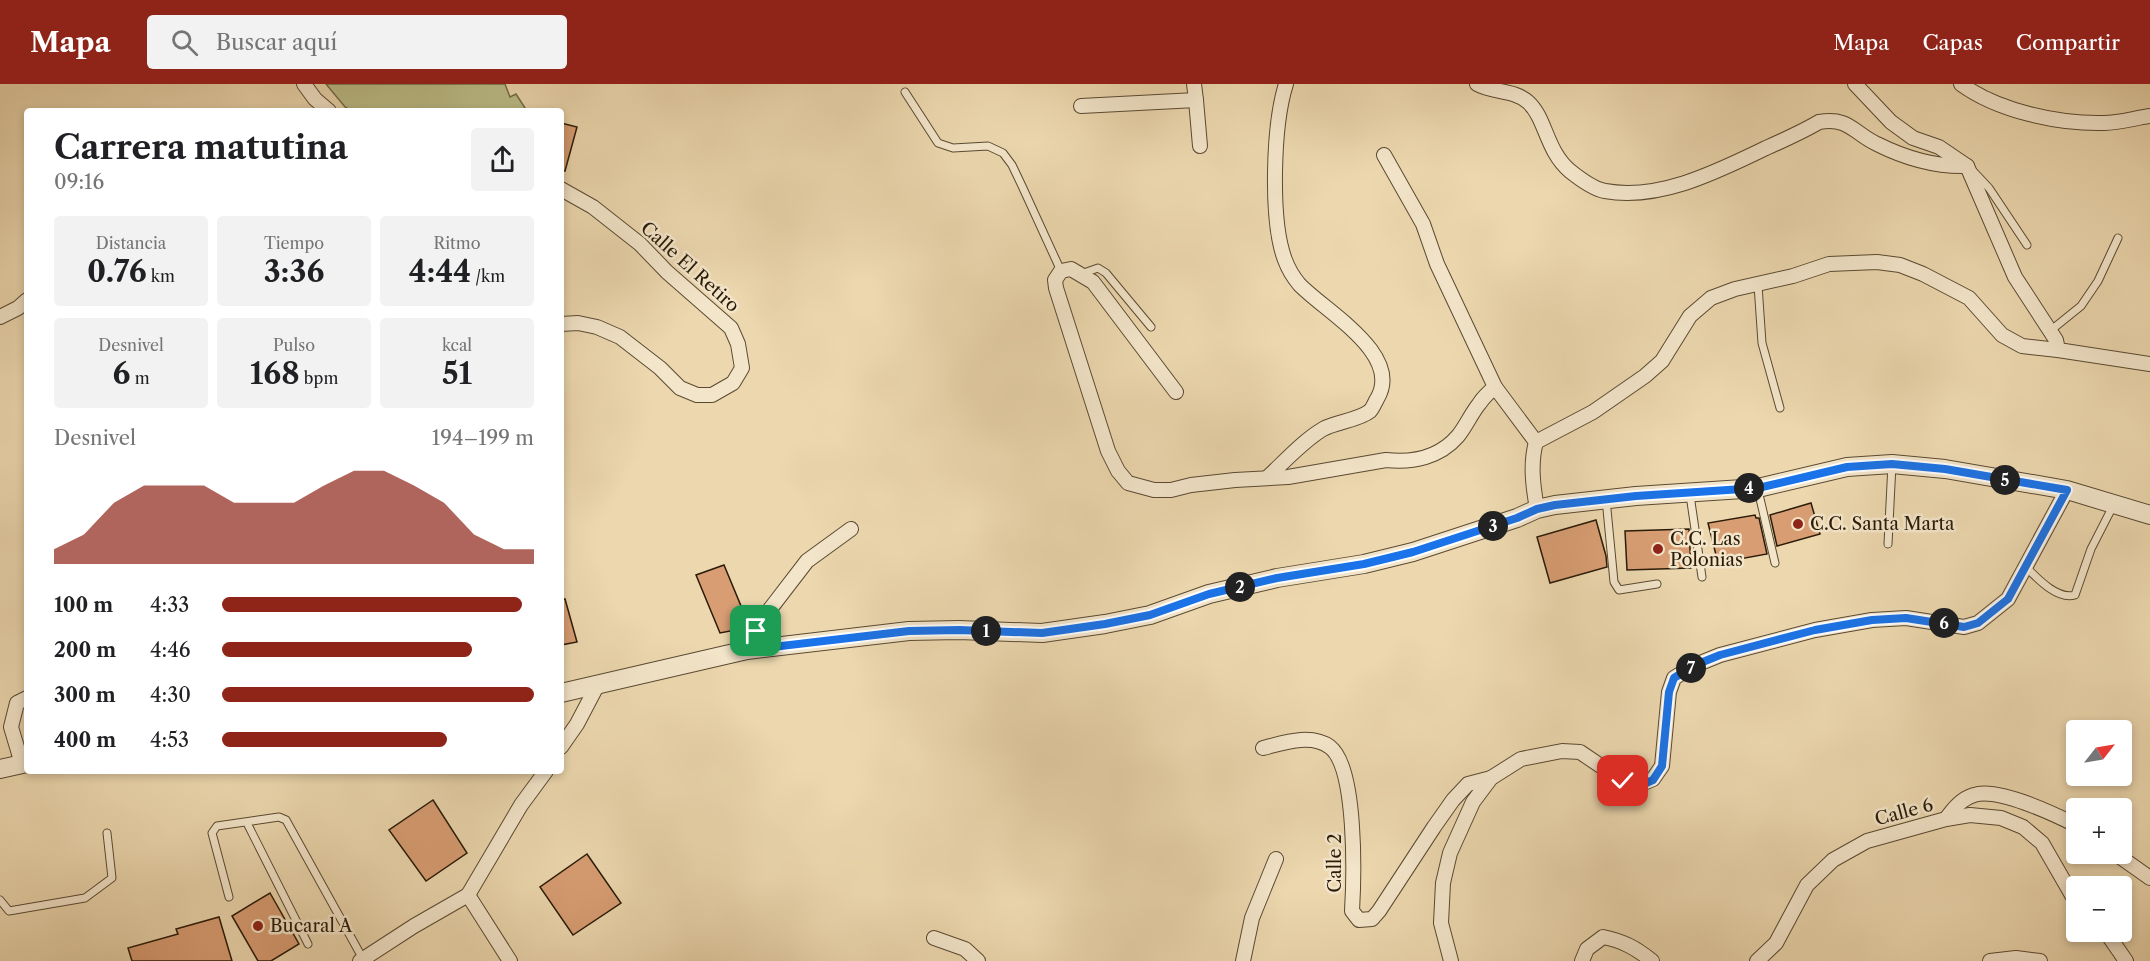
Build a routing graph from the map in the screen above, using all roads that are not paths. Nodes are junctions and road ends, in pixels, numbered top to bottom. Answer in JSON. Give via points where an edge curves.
{"nodes":[{"id":1,"x":304,"y":84,"type":"edge"},
{"id":2,"x":1194,"y":84,"type":"edge"},
{"id":3,"x":1286,"y":84,"type":"edge"},
{"id":4,"x":1477,"y":84,"type":"edge"},
{"id":5,"x":1855,"y":84,"type":"edge"},
{"id":6,"x":1961,"y":84,"type":"edge"},
{"id":7,"x":905,"y":92,"type":"dead end"},
{"id":8,"x":1196,"y":100,"type":"junction"},
{"id":9,"x":1081,"y":106,"type":"dead end"},
{"id":10,"x":326,"y":108,"type":"edge"},
{"id":11,"x":2150,"y":116,"type":"edge"},
{"id":12,"x":1200,"y":146,"type":"dead end"},
{"id":13,"x":1384,"y":155,"type":"dead end"},
{"id":14,"x":1967,"y":166,"type":"junction"},
{"id":15,"x":564,"y":191,"type":"edge"},
{"id":16,"x":2118,"y":238,"type":"dead end"},
{"id":17,"x":2027,"y":245,"type":"dead end"},
{"id":18,"x":1061,"y":271,"type":"junction"},
{"id":19,"x":1082,"y":274,"type":"junction"},
{"id":20,"x":1758,"y":285,"type":"junction"},
{"id":21,"x":24,"y":303,"type":"edge"},
{"id":22,"x":0,"y":317,"type":"edge"},
{"id":23,"x":564,"y":324,"type":"edge"},
{"id":24,"x":1151,"y":327,"type":"dead end"},
{"id":25,"x":2050,"y":331,"type":"junction"},
{"id":26,"x":2058,"y":350,"type":"junction"},
{"id":27,"x":2150,"y":364,"type":"edge"},
{"id":28,"x":1495,"y":387,"type":"junction"},
{"id":29,"x":1176,"y":392,"type":"dead end"},
{"id":30,"x":1780,"y":408,"type":"dead end"},
{"id":31,"x":1536,"y":442,"type":"junction"},
{"id":32,"x":1892,"y":464,"type":"junction"},
{"id":33,"x":1268,"y":477,"type":"junction"},
{"id":34,"x":1758,"y":488,"type":"junction"},
{"id":35,"x":2067,"y":490,"type":"junction"},
{"id":36,"x":1690,"y":492,"type":"junction"},
{"id":37,"x":1606,"y":499,"type":"junction"},
{"id":38,"x":2114,"y":504,"type":"junction"},
{"id":39,"x":1537,"y":509,"type":"junction"},
{"id":40,"x":2150,"y":515,"type":"edge"},
{"id":41,"x":851,"y":529,"type":"dead end"},
{"id":42,"x":1888,"y":544,"type":"dead end"},
{"id":43,"x":1775,"y":563,"type":"dead end"},
{"id":44,"x":2026,"y":567,"type":"junction"},
{"id":45,"x":1702,"y":577,"type":"dead end"},
{"id":46,"x":1657,"y":584,"type":"dead end"},
{"id":47,"x":747,"y":650,"type":"junction"},
{"id":48,"x":598,"y":684,"type":"junction"},
{"id":49,"x":564,"y":692,"type":"edge"},
{"id":50,"x":24,"y":700,"type":"edge"},
{"id":51,"x":577,"y":724,"type":"junction"},
{"id":52,"x":564,"y":727,"type":"edge"},
{"id":53,"x":564,"y":743,"type":"edge"},
{"id":54,"x":1263,"y":748,"type":"dead end"},
{"id":55,"x":24,"y":761,"type":"edge"},
{"id":56,"x":24,"y":764,"type":"edge"},
{"id":57,"x":0,"y":769,"type":"edge"},
{"id":58,"x":539,"y":774,"type":"edge"},
{"id":59,"x":1491,"y":778,"type":"junction"},
{"id":60,"x":1946,"y":819,"type":"junction"},
{"id":61,"x":2066,"y":820,"type":"edge"},
{"id":62,"x":248,"y":823,"type":"junction"},
{"id":63,"x":106,"y":833,"type":"dead end"},
{"id":64,"x":1276,"y":860,"type":"dead end"},
{"id":65,"x":2130,"y":864,"type":"edge"},
{"id":66,"x":2150,"y":878,"type":"edge"},
{"id":67,"x":2066,"y":885,"type":"edge"},
{"id":68,"x":468,"y":895,"type":"junction"},
{"id":69,"x":229,"y":897,"type":"dead end"},
{"id":70,"x":0,"y":900,"type":"edge"},
{"id":71,"x":933,"y":938,"type":"dead end"},
{"id":72,"x":2113,"y":942,"type":"edge"},
{"id":73,"x":308,"y":944,"type":"dead end"},
{"id":74,"x":362,"y":960,"type":"edge"},
{"id":75,"x":510,"y":961,"type":"edge"},
{"id":76,"x":978,"y":961,"type":"edge"},
{"id":77,"x":1243,"y":961,"type":"edge"},
{"id":78,"x":1451,"y":961,"type":"edge"},
{"id":79,"x":1582,"y":961,"type":"edge"},
{"id":80,"x":1652,"y":961,"type":"edge"},
{"id":81,"x":1757,"y":961,"type":"edge"},
{"id":82,"x":1990,"y":961,"type":"edge"},
{"id":83,"x":2040,"y":961,"type":"edge"},
{"id":84,"x":2126,"y":961,"type":"edge"}],
"edges":[{"from":1,"to":10,"type":"street"},
{"from":2,"to":8,"type":"street"},
{"from":3,"to":33,"type":"street","via":[[1278,131],[1276,211],[1286,262],[1297,282],[1362,338],[1374,355],[1384,382],[1371,410],[1323,429]]},
{"from":4,"to":14,"type":"street","via":[[1519,95],[1529,103],[1554,153],[1569,170],[1604,191],[1668,188],[1834,119],[1905,157],[1952,167]]},
{"from":5,"to":14,"type":"street","via":[[1891,123]]},
{"from":6,"to":11,"type":"street","via":[[2005,108],[2077,122],[2106,123]]},
{"from":7,"to":18,"type":"lane","via":[[938,143],[953,148],[988,146],[1003,153]]},
{"from":8,"to":9,"type":"street"},
{"from":8,"to":12,"type":"street"},
{"from":13,"to":28,"type":"street","via":[[1424,224],[1437,264]]},
{"from":14,"to":17,"type":"lane","via":[[1989,188]]},
{"from":14,"to":25,"type":"street","via":[[2015,277]]},
{"from":15,"to":23,"type":"street","name":"Calle El Retiro","via":[[593,207],[640,244],[731,328],[742,368],[733,383],[712,395],[697,395],[680,388],[620,337],[597,327]]},
{"from":16,"to":25,"type":"lane","via":[[2081,306]]},
{"from":18,"to":19,"type":"street","via":[[1071,269]]},
{"from":18,"to":33,"type":"street","via":[[1055,280],[1056,288],[1108,451],[1128,483],[1171,490]]},
{"from":19,"to":24,"type":"lane","via":[[1098,268],[1106,273]]},
{"from":19,"to":29,"type":"street","via":[[1093,282]]},
{"from":20,"to":26,"type":"street","via":[[1829,264],[1877,261],[1900,265],[1969,298],[2002,335],[2022,346]]},
{"from":20,"to":30,"type":"lane","via":[[1762,343]]},
{"from":20,"to":31,"type":"street","via":[[1711,298],[1690,316],[1662,361],[1645,376],[1593,412]]},
{"from":21,"to":22,"type":"street"},
{"from":25,"to":26,"type":"street"},
{"from":26,"to":27,"type":"street"},
{"from":28,"to":31,"type":"street"},
{"from":28,"to":33,"type":"street","via":[[1479,403],[1458,436],[1424,458]]},
{"from":31,"to":39,"type":"street","via":[[1532,474]]},
{"from":32,"to":34,"type":"street","via":[[1847,467]]},
{"from":32,"to":35,"type":"street"},
{"from":32,"to":42,"type":"lane"},
{"from":34,"to":36,"type":"street"},
{"from":34,"to":43,"type":"lane"},
{"from":35,"to":38,"type":"street"},
{"from":35,"to":44,"type":"street"},
{"from":36,"to":37,"type":"street"},
{"from":36,"to":45,"type":"lane"},
{"from":37,"to":39,"type":"street"},
{"from":37,"to":46,"type":"lane","via":[[1614,582],[1619,590]]},
{"from":38,"to":40,"type":"street"},
{"from":38,"to":44,"type":"lane","via":[[2074,595],[2058,593]]},
{"from":39,"to":47,"type":"street","via":[[1413,552],[1277,578],[1105,624],[1042,633],[909,631]]},
{"from":41,"to":47,"type":"street","via":[[807,561],[767,613]]},
{"from":44,"to":59,"type":"street","via":[[2008,599],[1978,623],[1964,627],[1906,618],[1872,620],[1804,633],[1693,666],[1674,678],[1669,692],[1662,766],[1653,780],[1639,786],[1623,781],[1580,752],[1562,751],[1521,759]]},
{"from":47,"to":48,"type":"street"},
{"from":48,"to":49,"type":"street"},
{"from":48,"to":51,"type":"street"},
{"from":50,"to":55,"type":"street","via":[[17,703],[11,727]]},
{"from":51,"to":52,"type":"street"},
{"from":51,"to":53,"type":"street"},
{"from":54,"to":59,"type":"street","name":"Calle 2","via":[[1312,740],[1330,747],[1340,760],[1353,827],[1352,911],[1359,920],[1372,919],[1379,911],[1453,800],[1468,784]]},
{"from":56,"to":57,"type":"street"},
{"from":58,"to":68,"type":"street"},
{"from":59,"to":78,"type":"street","via":[[1473,802],[1450,853],[1443,883],[1441,923]]},
{"from":60,"to":61,"type":"street","via":[[1964,800],[1976,794],[2037,806]]},
{"from":60,"to":67,"type":"street","name":"Calle 6","via":[[1970,815],[2001,818],[2023,827],[2042,843]]},
{"from":60,"to":81,"type":"street","name":"Calle 6","via":[[1867,841],[1833,860],[1807,885],[1776,943]]},
{"from":62,"to":69,"type":"lane","via":[[217,826],[212,833]]},
{"from":62,"to":73,"type":"lane"},
{"from":62,"to":74,"type":"lane","via":[[279,817],[286,820]]},
{"from":63,"to":70,"type":"lane","via":[[111,878],[86,898],[9,911]]},
{"from":64,"to":77,"type":"street","via":[[1252,918]]},
{"from":65,"to":66,"type":"street"},
{"from":68,"to":74,"type":"street"},
{"from":68,"to":75,"type":"street"},
{"from":71,"to":76,"type":"street","via":[[965,949]]},
{"from":72,"to":84,"type":"street"},
{"from":79,"to":80,"type":"street","via":[[1587,949],[1603,937],[1621,940]]},
{"from":82,"to":83,"type":"street"}]}
